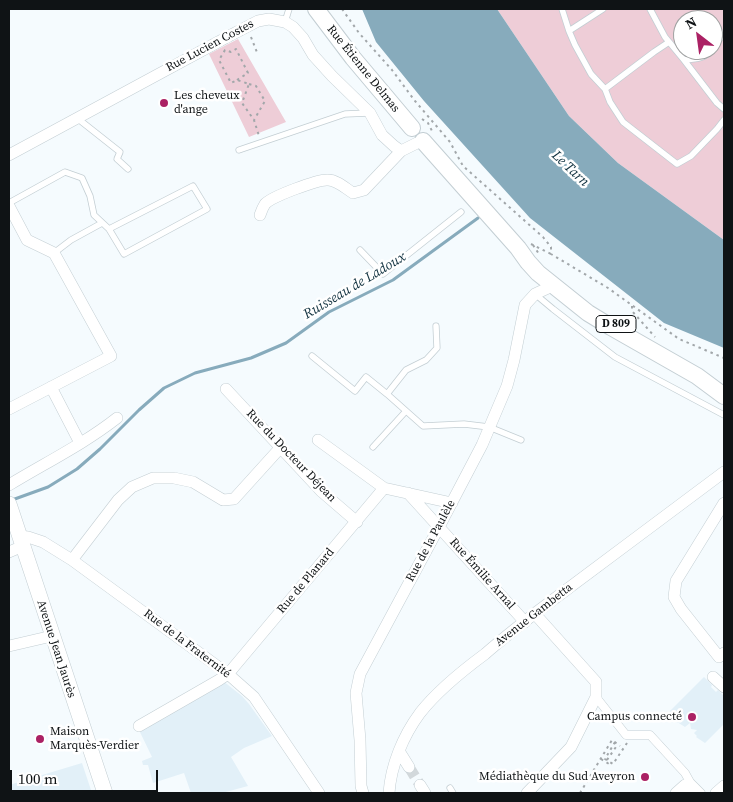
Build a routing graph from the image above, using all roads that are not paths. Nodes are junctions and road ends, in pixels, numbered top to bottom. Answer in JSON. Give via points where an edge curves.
{"nodes":[{"id":1,"x":289,"y":9,"type":"edge"},
{"id":2,"x":316,"y":9,"type":"edge"},
{"id":3,"x":562,"y":9,"type":"edge"},
{"id":4,"x":603,"y":9,"type":"edge"},
{"id":5,"x":650,"y":9,"type":"edge"},
{"id":6,"x":285,"y":22,"type":"junction"},
{"id":7,"x":569,"y":31,"type":"junction"},
{"id":8,"x":669,"y":42,"type":"junction"},
{"id":9,"x":673,"y":47,"type":"edge"},
{"id":10,"x":684,"y":60,"type":"edge"},
{"id":11,"x":605,"y":89,"type":"junction"},
{"id":12,"x":724,"y":109,"type":"edge"},
{"id":13,"x":370,"y":113,"type":"junction"},
{"id":14,"x":77,"y":118,"type":"junction"},
{"id":15,"x":724,"y":120,"type":"edge"},
{"id":16,"x":412,"y":140,"type":"junction"},
{"id":17,"x":239,"y":150,"type":"dead end"},
{"id":18,"x":9,"y":155,"type":"edge"},
{"id":19,"x":128,"y":169,"type":"dead end"},
{"id":20,"x":9,"y":205,"type":"edge"},
{"id":21,"x":461,"y":212,"type":"dead end"},
{"id":22,"x":260,"y":215,"type":"dead end"},
{"id":23,"x":102,"y":223,"type":"junction"},
{"id":24,"x":109,"y":230,"type":"junction"},
{"id":25,"x":526,"y":246,"type":"junction"},
{"id":26,"x":360,"y":250,"type":"dead end"},
{"id":27,"x":54,"y":253,"type":"junction"},
{"id":28,"x":538,"y":273,"type":"junction"},
{"id":29,"x":560,"y":290,"type":"junction"},
{"id":30,"x":535,"y":294,"type":"junction"},
{"id":31,"x":436,"y":326,"type":"dead end"},
{"id":32,"x":312,"y":356,"type":"dead end"},
{"id":33,"x":724,"y":386,"type":"edge"},
{"id":34,"x":51,"y":387,"type":"junction"},
{"id":35,"x":226,"y":389,"type":"dead end"},
{"id":36,"x":387,"y":394,"type":"junction"},
{"id":37,"x":724,"y":396,"type":"edge"},
{"id":38,"x":9,"y":409,"type":"edge"},
{"id":39,"x":406,"y":410,"type":"junction"},
{"id":40,"x":724,"y":416,"type":"edge"},
{"id":41,"x":117,"y":418,"type":"dead end"},
{"id":42,"x":489,"y":427,"type":"junction"},
{"id":43,"x":318,"y":440,"type":"dead end"},
{"id":44,"x":521,"y":440,"type":"dead end"},
{"id":45,"x":80,"y":443,"type":"junction"},
{"id":46,"x":281,"y":447,"type":"junction"},
{"id":47,"x":373,"y":447,"type":"dead end"},
{"id":48,"x":724,"y":472,"type":"edge"},
{"id":49,"x":9,"y":485,"type":"edge"},
{"id":50,"x":384,"y":488,"type":"junction"},
{"id":51,"x":408,"y":493,"type":"junction"},
{"id":52,"x":452,"y":503,"type":"junction"},
{"id":53,"x":724,"y":503,"type":"edge"},
{"id":54,"x":9,"y":504,"type":"edge"},
{"id":55,"x":357,"y":522,"type":"junction"},
{"id":56,"x":440,"y":527,"type":"junction"},
{"id":57,"x":21,"y":541,"type":"junction"},
{"id":58,"x":9,"y":552,"type":"edge"},
{"id":59,"x":72,"y":560,"type":"junction"},
{"id":60,"x":535,"y":614,"type":"junction"},
{"id":61,"x":525,"y":622,"type":"junction"},
{"id":62,"x":52,"y":636,"type":"junction"},
{"id":63,"x":9,"y":646,"type":"edge"},
{"id":64,"x":724,"y":653,"type":"edge"},
{"id":65,"x":228,"y":674,"type":"junction"},
{"id":66,"x":713,"y":677,"type":"dead end"},
{"id":67,"x":724,"y":687,"type":"edge"},
{"id":68,"x":596,"y":697,"type":"junction"},
{"id":69,"x":139,"y":726,"type":"dead end"},
{"id":70,"x":399,"y":751,"type":"junction"},
{"id":71,"x":409,"y":767,"type":"tunnel mouth"},
{"id":72,"x":724,"y":786,"type":"edge"},
{"id":73,"x":104,"y":793,"type":"edge"},
{"id":74,"x":319,"y":793,"type":"edge"},
{"id":75,"x":363,"y":793,"type":"edge"},
{"id":76,"x":389,"y":793,"type":"edge"},
{"id":77,"x":527,"y":793,"type":"edge"},
{"id":78,"x":676,"y":793,"type":"edge"},
{"id":79,"x":694,"y":793,"type":"edge"},
{"id":80,"x":701,"y":793,"type":"edge"},
{"id":81,"x":716,"y":793,"type":"edge"}],
"edges":[{"from":1,"to":6,"type":"lane"},
{"from":2,"to":16,"type":"main road","name":"Rue Étienne Delmas","number":"D 809"},
{"from":3,"to":7,"type":"lane"},
{"from":4,"to":7,"type":"lane"},
{"from":5,"to":8,"type":"lane"},
{"from":6,"to":13,"type":"street","via":[[303,38],[332,76]]},
{"from":6,"to":14,"type":"street","name":"Rue Lucien Costes","via":[[258,21]]},
{"from":7,"to":11,"type":"lane","via":[[591,74]]},
{"from":8,"to":9,"type":"lane"},
{"from":8,"to":11,"type":"lane"},
{"from":10,"to":12,"type":"lane"},
{"from":11,"to":15,"type":"lane","via":[[623,122],[677,164],[691,156]]},
{"from":13,"to":16,"type":"street","via":[[382,135],[394,146]]},
{"from":13,"to":17,"type":"lane","via":[[346,114]]},
{"from":14,"to":18,"type":"street","name":"Rue Lucien Costes"},
{"from":14,"to":19,"type":"lane","via":[[120,152],[117,159]]},
{"from":16,"to":22,"type":"street","via":[[364,190],[353,192],[336,182],[321,180],[265,204]]},
{"from":16,"to":25,"type":"main road","name":"Rue Étienne Delmas","number":"D 809"},
{"from":20,"to":23,"type":"lane","via":[[65,172],[82,178],[94,215]]},
{"from":20,"to":27,"type":"street","via":[[27,240]]},
{"from":21,"to":26,"type":"lane","via":[[383,274]]},
{"from":23,"to":24,"type":"lane"},
{"from":23,"to":27,"type":"lane"},
{"from":24,"to":24,"type":"lane","via":[[124,254],[207,209],[193,186]]},
{"from":25,"to":28,"type":"main road","name":"Rue Étienne Delmas","number":"D 809","via":[[528,262]]},
{"from":25,"to":33,"type":"main road","name":"Rue Étienne Delmas","number":"D 809","via":[[533,258],[588,305]]},
{"from":27,"to":34,"type":"street","via":[[111,356]]},
{"from":28,"to":29,"type":"main road","name":"Rue Étienne Delmas","number":"D 809"},
{"from":28,"to":30,"type":"street","name":"Rue de la Paulèle"},
{"from":29,"to":30,"type":"street","via":[[550,287]]},
{"from":29,"to":37,"type":"main road","name":"Rue Étienne Delmas","number":"D 809","via":[[588,313],[697,376]]},
{"from":30,"to":40,"type":"lane","via":[[615,357]]},
{"from":30,"to":42,"type":"street","name":"Rue de la Paulèle","via":[[525,305],[507,386]]},
{"from":31,"to":36,"type":"lane","via":[[437,348],[426,360],[406,370]]},
{"from":32,"to":36,"type":"lane","via":[[356,391],[366,378]]},
{"from":34,"to":38,"type":"street"},
{"from":34,"to":45,"type":"street"},
{"from":35,"to":46,"type":"street","name":"Rue du Docteur Déjean"},
{"from":36,"to":39,"type":"lane"},
{"from":39,"to":42,"type":"lane","via":[[423,426],[464,424]]},
{"from":39,"to":47,"type":"lane"},
{"from":41,"to":45,"type":"street"},
{"from":42,"to":44,"type":"lane"},
{"from":42,"to":52,"type":"street","name":"Rue de la Paulèle"},
{"from":43,"to":50,"type":"street"},
{"from":45,"to":49,"type":"street"},
{"from":46,"to":55,"type":"street","name":"Rue du Docteur Déjean","via":[[321,491]]},
{"from":46,"to":59,"type":"street","via":[[234,499],[223,500],[193,482],[174,478],[153,478],[132,487],[118,500]]},
{"from":48,"to":60,"type":"street","name":"Avenue Gambetta"},
{"from":50,"to":51,"type":"street"},
{"from":50,"to":55,"type":"street","name":"Rue de Planard"},
{"from":51,"to":52,"type":"street"},
{"from":51,"to":56,"type":"street","name":"Rue Émilie Arnal"},
{"from":52,"to":56,"type":"street","name":"Rue de la Paulèle"},
{"from":53,"to":64,"type":"street","via":[[676,581],[674,596],[719,657]]},
{"from":54,"to":57,"type":"main road","name":"Avenue Jean Jaurès"},
{"from":55,"to":65,"type":"street","name":"Rue de Planard"},
{"from":56,"to":61,"type":"street","name":"Rue Émilie Arnal"},
{"from":56,"to":75,"type":"street","name":"Rue de la Paulèle","via":[[360,674],[356,693]]},
{"from":57,"to":58,"type":"street"},
{"from":57,"to":59,"type":"street","name":"Rue de la Fraternité","via":[[28,537],[43,542]]},
{"from":57,"to":62,"type":"main road","name":"Avenue Jean Jaurès"},
{"from":59,"to":65,"type":"street","name":"Rue de la Fraternité"},
{"from":60,"to":61,"type":"street","name":"Avenue Gambetta"},
{"from":60,"to":68,"type":"street","via":[[596,682]]},
{"from":61,"to":70,"type":"street","name":"Avenue Gambetta","via":[[463,670],[437,695],[420,713]]},
{"from":62,"to":63,"type":"street"},
{"from":62,"to":73,"type":"main road","name":"Avenue Jean Jaurès"},
{"from":65,"to":69,"type":"street","name":"Rue de Planard"},
{"from":65,"to":74,"type":"street","name":"Rue de la Fraternité","via":[[254,697]]},
{"from":66,"to":67,"type":"street"},
{"from":68,"to":77,"type":"street","via":[[571,747]]},
{"from":68,"to":80,"type":"street","via":[[626,735],[650,735]]},
{"from":70,"to":71,"type":"street"},
{"from":70,"to":76,"type":"street","name":"Avenue Gambetta"},
{"from":72,"to":81,"type":"street"},
{"from":78,"to":79,"type":"street","via":[[685,785]]}]}
